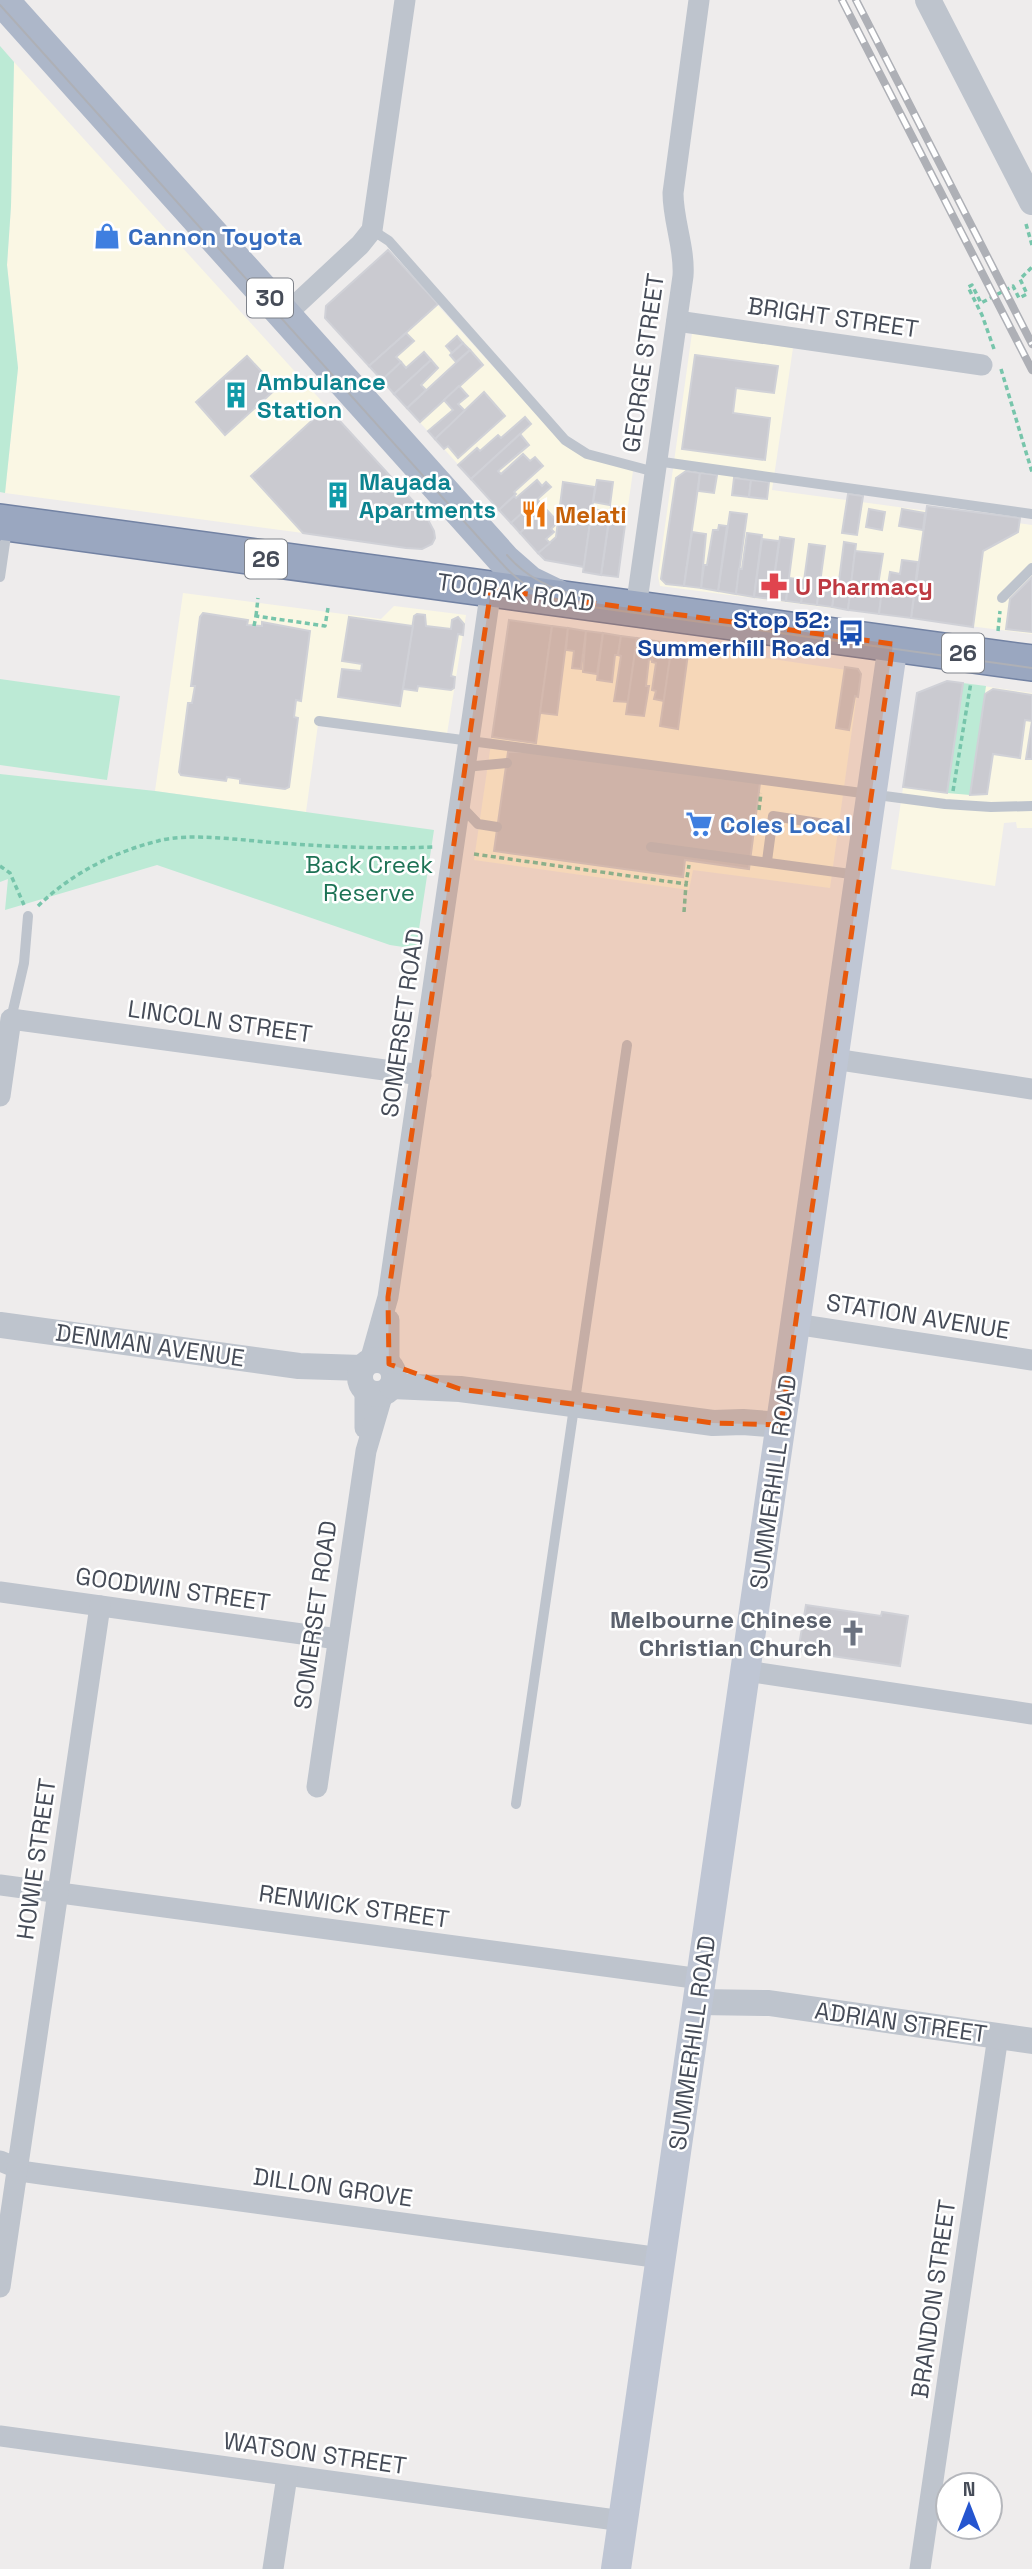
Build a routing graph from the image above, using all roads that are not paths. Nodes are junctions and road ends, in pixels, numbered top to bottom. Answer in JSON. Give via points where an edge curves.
{"nodes":[{"id":1,"x":2,"y":0,"type":"edge"},
{"id":2,"x":405,"y":0,"type":"edge"},
{"id":3,"x":699,"y":0,"type":"edge"},
{"id":4,"x":928,"y":0,"type":"edge"},
{"id":5,"x":1032,"y":202,"type":"edge"},
{"id":6,"x":372,"y":230,"type":"junction"},
{"id":7,"x":285,"y":314,"type":"junction"},
{"id":8,"x":677,"y":321,"type":"junction"},
{"id":9,"x":992,"y":360,"type":"road end"},
{"id":10,"x":656,"y":467,"type":"junction"},
{"id":11,"x":1032,"y":514,"type":"edge"},
{"id":12,"x":4,"y":522,"type":"edge"},
{"id":13,"x":478,"y":530,"type":"junction"},
{"id":14,"x":1032,"y":568,"type":"edge"},
{"id":15,"x":0,"y":577,"type":"edge"},
{"id":16,"x":443,"y":583,"type":"junction"},
{"id":17,"x":491,"y":589,"type":"junction"},
{"id":18,"x":1002,"y":598,"type":"road end"},
{"id":19,"x":570,"y":600,"type":"junction"},
{"id":20,"x":636,"y":608,"type":"junction"},
{"id":21,"x":893,"y":644,"type":"junction"},
{"id":22,"x":1032,"y":663,"type":"edge"},
{"id":23,"x":318,"y":721,"type":"dead end"},
{"id":24,"x":469,"y":741,"type":"junction"},
{"id":25,"x":507,"y":763,"type":"dead end"},
{"id":26,"x":466,"y":767,"type":"junction"},
{"id":27,"x":873,"y":794,"type":"junction"},
{"id":28,"x":460,"y":805,"type":"junction"},
{"id":29,"x":1032,"y":806,"type":"edge"},
{"id":30,"x":497,"y":827,"type":"dead end"},
{"id":31,"x":868,"y":831,"type":"junction"},
{"id":32,"x":651,"y":847,"type":"dead end"},
{"id":33,"x":767,"y":862,"type":"junction"},
{"id":34,"x":861,"y":875,"type":"junction"},
{"id":35,"x":28,"y":916,"type":"road end"},
{"id":36,"x":12,"y":1019,"type":"junction"},
{"id":37,"x":627,"y":1045,"type":"dead end"},
{"id":38,"x":834,"y":1059,"type":"junction"},
{"id":39,"x":421,"y":1075,"type":"junction"},
{"id":40,"x":1032,"y":1089,"type":"edge"},
{"id":41,"x":0,"y":1096,"type":"edge"},
{"id":42,"x":795,"y":1324,"type":"junction"},
{"id":43,"x":0,"y":1325,"type":"edge"},
{"id":44,"x":1032,"y":1360,"type":"edge"},
{"id":45,"x":377,"y":1377,"type":"junction"},
{"id":46,"x":573,"y":1404,"type":"junction"},
{"id":47,"x":780,"y":1431,"type":"junction"},
{"id":48,"x":0,"y":1591,"type":"edge"},
{"id":49,"x":100,"y":1606,"type":"junction"},
{"id":50,"x":338,"y":1639,"type":"junction"},
{"id":51,"x":746,"y":1671,"type":"junction"},
{"id":52,"x":1032,"y":1714,"type":"edge"},
{"id":53,"x":317,"y":1787,"type":"dead end"},
{"id":54,"x":516,"y":1804,"type":"dead end"},
{"id":55,"x":0,"y":1885,"type":"edge"},
{"id":56,"x":57,"y":1892,"type":"junction"},
{"id":57,"x":700,"y":1988,"type":"junction"},
{"id":58,"x":998,"y":2036,"type":"junction"},
{"id":59,"x":1032,"y":2041,"type":"edge"},
{"id":60,"x":8,"y":2164,"type":"edge"},
{"id":61,"x":661,"y":2258,"type":"junction"},
{"id":62,"x":0,"y":2287,"type":"edge"},
{"id":63,"x":0,"y":2436,"type":"edge"},
{"id":64,"x":287,"y":2476,"type":"junction"},
{"id":65,"x":623,"y":2521,"type":"junction"},
{"id":66,"x":273,"y":2569,"type":"edge"},
{"id":67,"x":616,"y":2569,"type":"edge"},
{"id":68,"x":920,"y":2569,"type":"edge"}],
"edges":[{"from":1,"to":7,"type":"main road","number":"30"},
{"from":2,"to":6,"type":"street"},
{"from":3,"to":8,"type":"street","name":"GEORGE STREET","via":[[674,182],[674,216],[683,258]]},
{"from":4,"to":5,"type":"street"},
{"from":6,"to":7,"type":"street"},
{"from":6,"to":10,"type":"lane","via":[[389,241],[565,440],[587,454]]},
{"from":7,"to":13,"type":"main road","number":"30"},
{"from":8,"to":9,"type":"street","name":"BRIGHT STREET"},
{"from":8,"to":10,"type":"street","name":"GEORGE STREET"},
{"from":10,"to":11,"type":"lane"},
{"from":10,"to":20,"type":"street","name":"GEORGE STREET"},
{"from":12,"to":15,"type":"lane"},
{"from":12,"to":16,"type":"highway","name":"TOORAK ROAD","number":"26"},
{"from":13,"to":16,"type":"main road","via":[[475,568],[463,578]]},
{"from":13,"to":19,"type":"main road","number":"30","via":[[521,576]]},
{"from":14,"to":18,"type":"lane"},
{"from":16,"to":17,"type":"highway","name":"TOORAK ROAD","number":"26"},
{"from":17,"to":19,"type":"highway","name":"TOORAK ROAD","number":"26"},
{"from":17,"to":24,"type":"street","name":"SOMERSET ROAD"},
{"from":19,"to":20,"type":"highway","name":"TOORAK ROAD","number":"26"},
{"from":20,"to":21,"type":"highway","name":"TOORAK ROAD","number":"26"},
{"from":21,"to":22,"type":"highway","name":"TOORAK ROAD","number":"26"},
{"from":21,"to":27,"type":"main road","name":"SUMMERHILL ROAD"},
{"from":23,"to":24,"type":"lane"},
{"from":24,"to":26,"type":"street","name":"SOMERSET ROAD"},
{"from":24,"to":27,"type":"lane"},
{"from":25,"to":26,"type":"lane"},
{"from":26,"to":28,"type":"street","name":"SOMERSET ROAD"},
{"from":27,"to":29,"type":"lane","via":[[951,805]]},
{"from":27,"to":31,"type":"main road","name":"SUMMERHILL ROAD"},
{"from":28,"to":30,"type":"lane","via":[[478,824]]},
{"from":28,"to":39,"type":"street","name":"SOMERSET ROAD"},
{"from":31,"to":33,"type":"lane","via":[[773,817]]},
{"from":31,"to":34,"type":"main road","name":"SUMMERHILL ROAD"},
{"from":32,"to":33,"type":"lane"},
{"from":33,"to":34,"type":"lane"},
{"from":34,"to":38,"type":"main road","name":"SUMMERHILL ROAD"},
{"from":35,"to":36,"type":"lane"},
{"from":36,"to":39,"type":"street","name":"LINCOLN STREET"},
{"from":36,"to":41,"type":"street"},
{"from":37,"to":46,"type":"lane"},
{"from":38,"to":40,"type":"street"},
{"from":38,"to":42,"type":"main road","name":"SUMMERHILL ROAD"},
{"from":39,"to":45,"type":"street","name":"SOMERSET ROAD"},
{"from":42,"to":44,"type":"street","name":"STATION AVENUE"},
{"from":42,"to":47,"type":"main road","name":"SUMMERHILL ROAD"},
{"from":43,"to":45,"type":"street","name":"DENMAN AVENUE"},
{"from":45,"to":46,"type":"street","name":"DENMAN AVENUE"},
{"from":45,"to":50,"type":"street","name":"SOMERSET ROAD"},
{"from":46,"to":47,"type":"street","name":"DENMAN AVENUE","via":[[713,1423],[743,1422]]},
{"from":46,"to":54,"type":"lane"},
{"from":47,"to":51,"type":"main road","name":"SUMMERHILL ROAD"},
{"from":48,"to":49,"type":"street","name":"GOODWIN STREET"},
{"from":49,"to":50,"type":"street","name":"GOODWIN STREET"},
{"from":49,"to":56,"type":"street","name":"HOWIE STREET"},
{"from":50,"to":53,"type":"street","name":"SOMERSET ROAD"},
{"from":51,"to":52,"type":"street"},
{"from":51,"to":57,"type":"main road","name":"SUMMERHILL ROAD"},
{"from":55,"to":56,"type":"street","name":"RENWICK STREET"},
{"from":56,"to":57,"type":"street","name":"RENWICK STREET"},
{"from":56,"to":60,"type":"street","name":"HOWIE STREET"},
{"from":57,"to":58,"type":"street","name":"ADRIAN STREET","via":[[769,2003]]},
{"from":57,"to":61,"type":"main road","name":"SUMMERHILL ROAD"},
{"from":58,"to":59,"type":"street","name":"ADRIAN STREET"},
{"from":58,"to":68,"type":"street","name":"BRANDON STREET"},
{"from":60,"to":61,"type":"street","name":"DILLON GROVE","via":[[27,2172]]},
{"from":60,"to":62,"type":"street","name":"HOWIE STREET"},
{"from":61,"to":65,"type":"main road","name":"SUMMERHILL ROAD"},
{"from":63,"to":64,"type":"street","name":"WATSON STREET"},
{"from":64,"to":65,"type":"street","name":"WATSON STREET"},
{"from":64,"to":66,"type":"street"},
{"from":65,"to":67,"type":"main road","name":"SUMMERHILL ROAD"}]}
